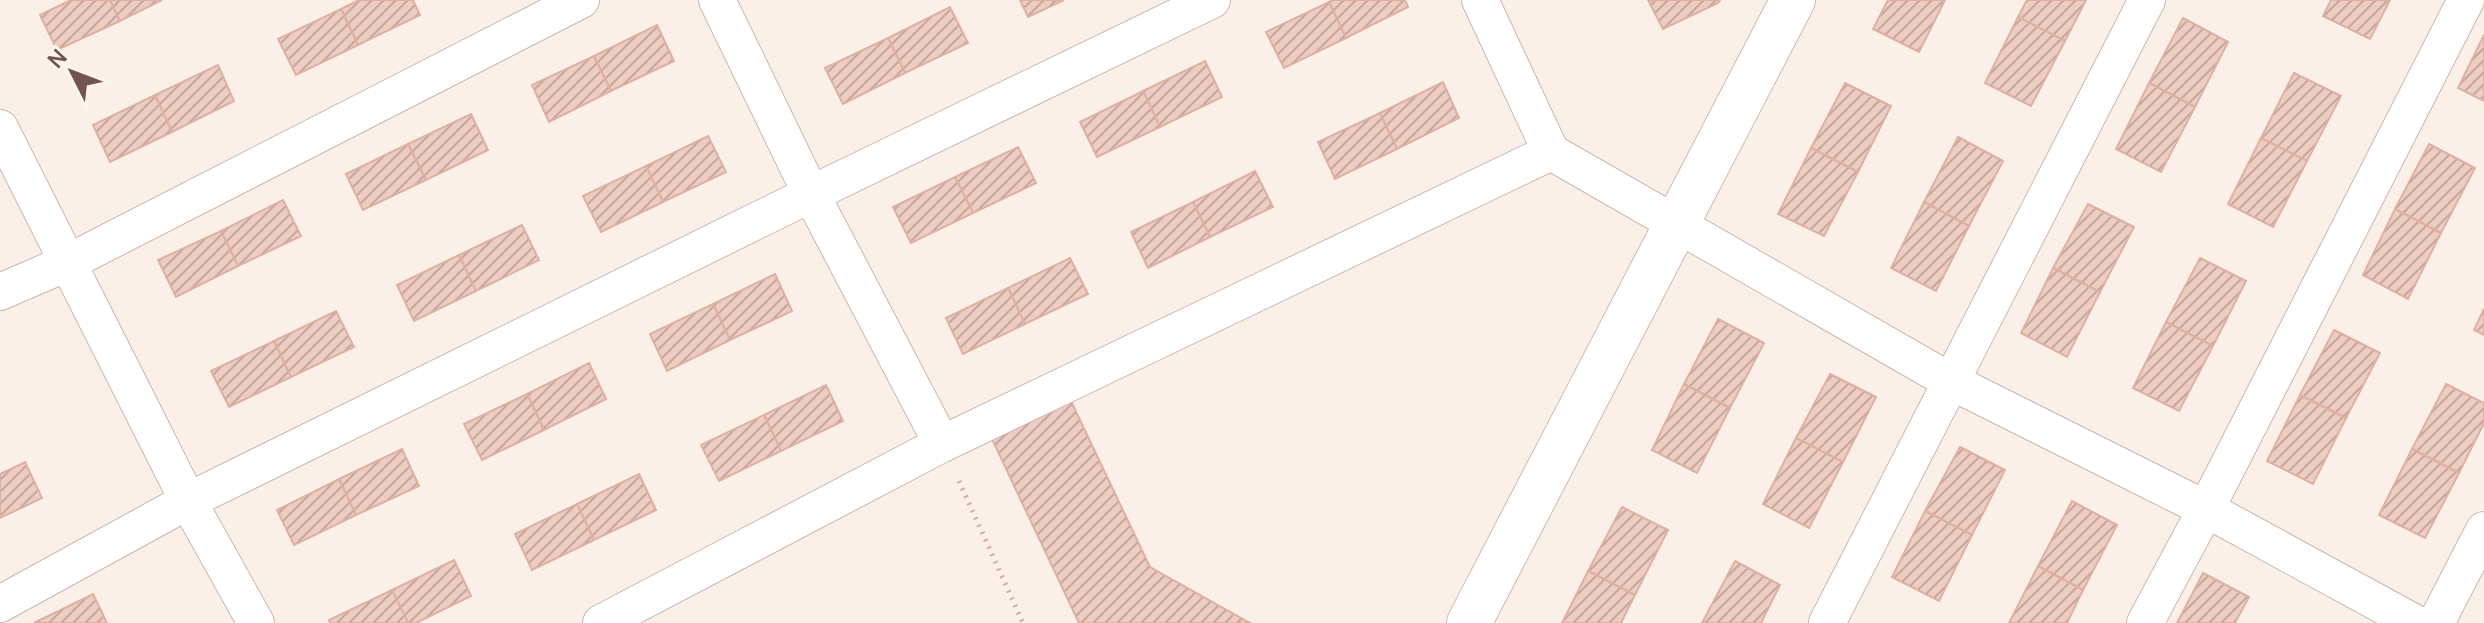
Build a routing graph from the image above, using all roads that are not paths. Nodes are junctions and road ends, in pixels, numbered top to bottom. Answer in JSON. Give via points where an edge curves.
{"nodes":[{"id":1,"x":581,"y":0,"type":"edge"},
{"id":2,"x":717,"y":0,"type":"edge"},
{"id":3,"x":1212,"y":0,"type":"edge"},
{"id":4,"x":1480,"y":0,"type":"edge"},
{"id":5,"x":1793,"y":0,"type":"edge"},
{"id":6,"x":2147,"y":0,"type":"edge"},
{"id":7,"x":2466,"y":0,"type":"edge"},
{"id":8,"x":0,"y":128,"type":"edge"},
{"id":9,"x":1551,"y":152,"type":"junction"},
{"id":10,"x":811,"y":194,"type":"junction"},
{"id":11,"x":1677,"y":225,"type":"junction"},
{"id":12,"x":67,"y":263,"type":"junction"},
{"id":13,"x":0,"y":292,"type":"edge"},
{"id":14,"x":1950,"y":381,"type":"junction"},
{"id":15,"x":942,"y":444,"type":"junction"},
{"id":16,"x":188,"y":501,"type":"junction"},
{"id":17,"x":2206,"y":509,"type":"junction"},
{"id":18,"x":2484,"y":530,"type":"edge"},
{"id":19,"x":0,"y":604,"type":"edge"},
{"id":20,"x":256,"y":623,"type":"edge"},
{"id":21,"x":601,"y":623,"type":"edge"},
{"id":22,"x":1469,"y":623,"type":"edge"},
{"id":23,"x":1827,"y":623,"type":"edge"},
{"id":24,"x":2145,"y":623,"type":"edge"},
{"id":25,"x":2415,"y":623,"type":"edge"},
{"id":26,"x":2436,"y":623,"type":"edge"}],
"edges":[{"from":1,"to":12,"type":"street"},
{"from":2,"to":10,"type":"street"},
{"from":3,"to":10,"type":"street"},
{"from":4,"to":9,"type":"street"},
{"from":5,"to":11,"type":"street"},
{"from":6,"to":14,"type":"street"},
{"from":7,"to":17,"type":"street"},
{"from":8,"to":12,"type":"street"},
{"from":9,"to":11,"type":"street"},
{"from":9,"to":15,"type":"street"},
{"from":10,"to":15,"type":"street"},
{"from":10,"to":16,"type":"street"},
{"from":11,"to":14,"type":"street"},
{"from":11,"to":22,"type":"street"},
{"from":12,"to":13,"type":"street"},
{"from":12,"to":16,"type":"street"},
{"from":14,"to":17,"type":"street"},
{"from":14,"to":23,"type":"street"},
{"from":15,"to":21,"type":"street"},
{"from":16,"to":19,"type":"street"},
{"from":16,"to":20,"type":"street"},
{"from":17,"to":24,"type":"street"},
{"from":17,"to":25,"type":"street"},
{"from":18,"to":26,"type":"street"}]}
